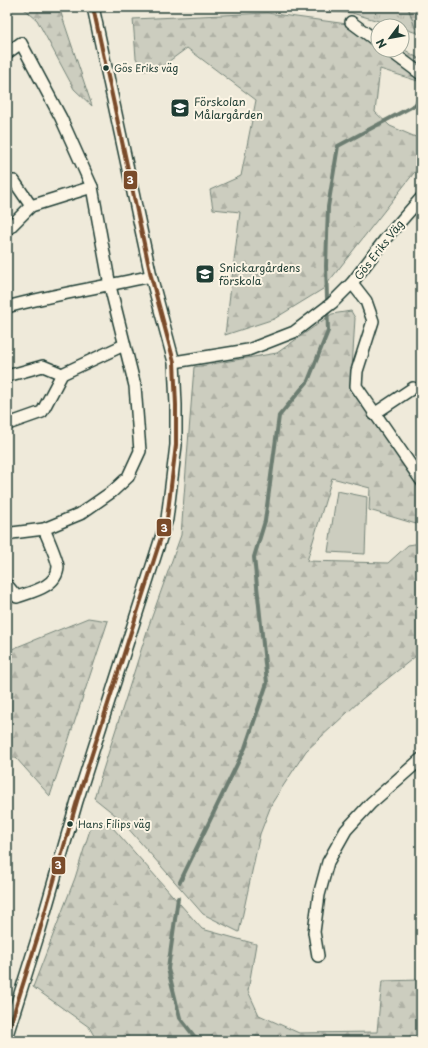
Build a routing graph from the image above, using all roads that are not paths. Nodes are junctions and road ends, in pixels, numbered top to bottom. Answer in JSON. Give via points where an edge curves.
{"nodes":[{"id":1,"x":93,"y":7,"type":"edge"},
{"id":2,"x":351,"y":22,"type":"dead end"},
{"id":3,"x":370,"y":36,"type":"edge"},
{"id":4,"x":7,"y":53,"type":"edge"},
{"id":5,"x":400,"y":58,"type":"edge"},
{"id":6,"x":421,"y":74,"type":"edge"},
{"id":7,"x":7,"y":181,"type":"edge"},
{"id":8,"x":92,"y":187,"type":"junction"},
{"id":9,"x":421,"y":198,"type":"edge"},
{"id":10,"x":31,"y":206,"type":"junction"},
{"id":11,"x":7,"y":230,"type":"edge"},
{"id":12,"x":152,"y":276,"type":"junction"},
{"id":13,"x":352,"y":283,"type":"junction"},
{"id":14,"x":110,"y":286,"type":"junction"},
{"id":15,"x":7,"y":307,"type":"edge"},
{"id":16,"x":124,"y":345,"type":"junction"},
{"id":17,"x":174,"y":362,"type":"junction"},
{"id":18,"x":62,"y":374,"type":"junction"},
{"id":19,"x":7,"y":376,"type":"edge"},
{"id":20,"x":413,"y":388,"type":"dead end"},
{"id":21,"x":374,"y":414,"type":"junction"},
{"id":22,"x":7,"y":418,"type":"edge"},
{"id":23,"x":421,"y":479,"type":"edge"},
{"id":24,"x":44,"y":528,"type":"junction"},
{"id":25,"x":7,"y":537,"type":"edge"},
{"id":26,"x":7,"y":585,"type":"edge"},
{"id":27,"x":421,"y":759,"type":"edge"},
{"id":28,"x":318,"y":956,"type":"dead end"},
{"id":29,"x":7,"y":1035,"type":"edge"}],
"edges":[{"from":1,"to":12,"type":"street"},
{"from":2,"to":3,"type":"street"},
{"from":4,"to":8,"type":"street","via":[[20,43],[61,118]]},
{"from":5,"to":6,"type":"street"},
{"from":7,"to":10,"type":"street","via":[[14,181]]},
{"from":8,"to":10,"type":"street"},
{"from":8,"to":14,"type":"street"},
{"from":9,"to":13,"type":"street","name":"Gös Eriks Väg"},
{"from":10,"to":11,"type":"street"},
{"from":12,"to":14,"type":"street"},
{"from":12,"to":17,"type":"street"},
{"from":13,"to":17,"type":"street","name":"Gös Eriks Väg","via":[[332,303],[294,332],[248,350]]},
{"from":13,"to":21,"type":"street","name":"Gös Eriks Väg","via":[[366,301],[373,321],[357,371],[356,386]]},
{"from":14,"to":15,"type":"street","via":[[33,299]]},
{"from":14,"to":16,"type":"street"},
{"from":16,"to":18,"type":"street"},
{"from":16,"to":24,"type":"street","via":[[136,386],[140,451],[128,477],[113,491],[80,514]]},
{"from":17,"to":29,"type":"street","via":[[176,445],[167,519],[77,802]]},
{"from":18,"to":19,"type":"street","via":[[43,366]]},
{"from":18,"to":22,"type":"street","via":[[42,412],[8,424]]},
{"from":20,"to":21,"type":"street"},
{"from":21,"to":23,"type":"street","name":"Gös Eriks Väg"},
{"from":24,"to":25,"type":"street","via":[[12,533]]},
{"from":24,"to":26,"type":"street","via":[[58,567],[53,580],[43,588],[17,596]]},
{"from":27,"to":28,"type":"street","via":[[371,803],[346,830],[328,862],[319,895],[314,932]]}]}
